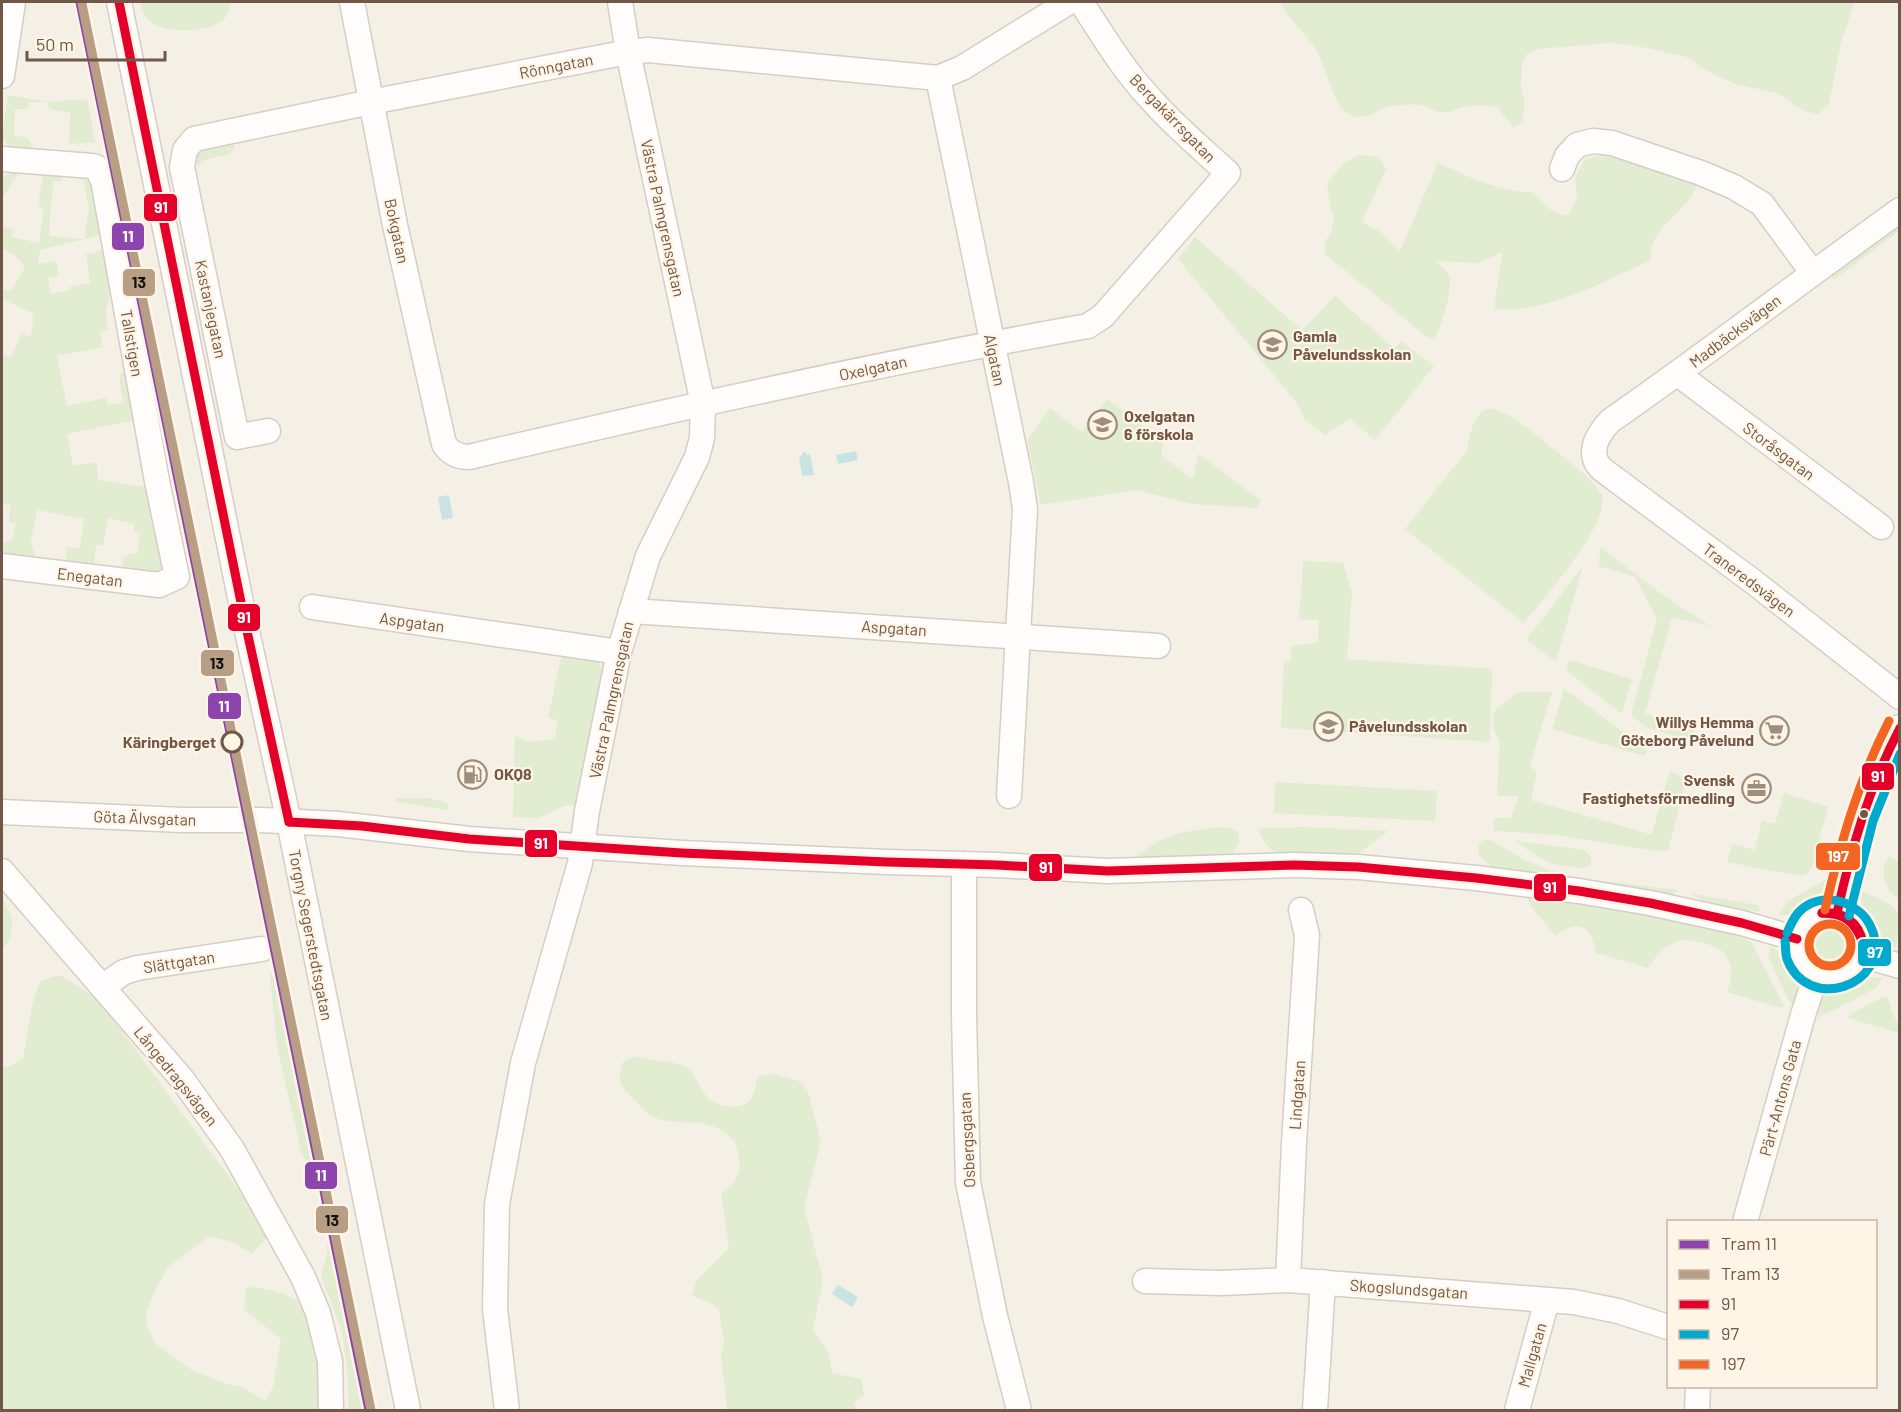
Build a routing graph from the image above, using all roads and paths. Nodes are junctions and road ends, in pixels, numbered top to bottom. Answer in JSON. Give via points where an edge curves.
{"nodes":[{"id":1,"x":13,"y":2,"type":"edge"},
{"id":2,"x":119,"y":2,"type":"edge"},
{"id":3,"x":352,"y":2,"type":"edge"},
{"id":4,"x":620,"y":2,"type":"edge"},
{"id":5,"x":1068,"y":2,"type":"edge"},
{"id":6,"x":1081,"y":2,"type":"edge"},
{"id":7,"x":628,"y":52,"type":"junction"},
{"id":8,"x":2,"y":70,"type":"edge"},
{"id":9,"x":938,"y":78,"type":"junction"},
{"id":10,"x":371,"y":102,"type":"junction"},
{"id":11,"x":185,"y":150,"type":"joint"},
{"id":12,"x":2,"y":159,"type":"edge"},
{"id":13,"x":1562,"y":169,"type":"dead end"},
{"id":14,"x":1228,"y":173,"type":"joint"},
{"id":15,"x":1899,"y":210,"type":"edge"},
{"id":16,"x":1812,"y":272,"type":"junction"},
{"id":17,"x":991,"y":343,"type":"junction"},
{"id":18,"x":1678,"y":374,"type":"junction"},
{"id":19,"x":703,"y":404,"type":"junction"},
{"id":20,"x":268,"y":431,"type":"dead end"},
{"id":21,"x":456,"y":454,"type":"joint"},
{"id":22,"x":1598,"y":465,"type":"joint"},
{"id":23,"x":1881,"y":527,"type":"dead end"},
{"id":24,"x":2,"y":566,"type":"edge"},
{"id":25,"x":177,"y":577,"type":"joint"},
{"id":26,"x":312,"y":607,"type":"dead end"},
{"id":27,"x":631,"y":611,"type":"junction"},
{"id":28,"x":1018,"y":636,"type":"junction"},
{"id":29,"x":1158,"y":646,"type":"dead end"},
{"id":30,"x":619,"y":652,"type":"junction"},
{"id":31,"x":1899,"y":697,"type":"edge"},
{"id":32,"x":1899,"y":727,"type":"edge"},
{"id":33,"x":1009,"y":796,"type":"dead end"},
{"id":34,"x":2,"y":812,"type":"edge"},
{"id":35,"x":289,"y":822,"type":"junction"},
{"id":36,"x":582,"y":846,"type":"junction"},
{"id":37,"x":964,"y":864,"type":"junction"},
{"id":38,"x":2,"y":871,"type":"edge"},
{"id":39,"x":1301,"y":910,"type":"dead end"},
{"id":40,"x":1837,"y":912,"type":"junction"},
{"id":41,"x":1797,"y":939,"type":"junction"},
{"id":42,"x":262,"y":949,"type":"dead end"},
{"id":43,"x":1861,"y":955,"type":"junction"},
{"id":44,"x":1899,"y":966,"type":"edge"},
{"id":45,"x":1816,"y":975,"type":"junction"},
{"id":46,"x":102,"y":987,"type":"junction"},
{"id":47,"x":1745,"y":1220,"type":"edge"},
{"id":48,"x":1288,"y":1280,"type":"junction"},
{"id":49,"x":1145,"y":1281,"type":"dead end"},
{"id":50,"x":1323,"y":1282,"type":"junction"},
{"id":51,"x":1547,"y":1300,"type":"junction"},
{"id":52,"x":1667,"y":1327,"type":"edge"},
{"id":53,"x":1698,"y":1388,"type":"edge"},
{"id":54,"x":331,"y":1410,"type":"edge"},
{"id":55,"x":408,"y":1410,"type":"edge"},
{"id":56,"x":507,"y":1410,"type":"edge"},
{"id":57,"x":1019,"y":1410,"type":"edge"},
{"id":58,"x":1315,"y":1410,"type":"edge"},
{"id":59,"x":1517,"y":1410,"type":"edge"},
{"id":60,"x":1697,"y":1410,"type":"edge"}],
"edges":[{"from":1,"to":8,"type":"street"},
{"from":2,"to":35,"type":"street","name":"Torgny Segerstedtsgatan"},
{"from":3,"to":10,"type":"street","name":"Bokgatan"},
{"from":4,"to":7,"type":"street","name":"Västra Palmgrensgatan"},
{"from":5,"to":9,"type":"street","via":[[962,68]]},
{"from":6,"to":14,"type":"street","name":"Bergakärrsgatan","via":[[1146,95]]},
{"from":7,"to":9,"type":"street","name":"Rönngatan","via":[[663,51]]},
{"from":7,"to":10,"type":"street","name":"Rönngatan"},
{"from":7,"to":19,"type":"street","name":"Västra Palmgrensgatan"},
{"from":9,"to":17,"type":"street","name":"Algatan"},
{"from":10,"to":11,"type":"street","name":"Rönngatan","via":[[194,139]]},
{"from":10,"to":21,"type":"street","name":"Bokgatan","via":[[436,412],[444,444]]},
{"from":11,"to":20,"type":"street","name":"Kastanjegatan","via":[[182,167],[237,437]]},
{"from":12,"to":25,"type":"street","name":"Tallstigen","via":[[92,166],[103,180]]},
{"from":13,"to":16,"type":"street","via":[[1577,145],[1593,141],[1612,143],[1734,187],[1762,204]]},
{"from":14,"to":17,"type":"street","name":"Oxelgatan","via":[[1095,323]]},
{"from":15,"to":16,"type":"street","name":"Madbäcksvägen"},
{"from":16,"to":18,"type":"street","name":"Madbäcksvägen"},
{"from":17,"to":19,"type":"street","name":"Oxelgatan"},
{"from":17,"to":28,"type":"street","name":"Algatan","via":[[1025,510]]},
{"from":18,"to":22,"type":"street","name":"Madbäcksvägen","via":[[1601,430],[1593,452]]},
{"from":18,"to":23,"type":"street","name":"Storåsgatan"},
{"from":19,"to":21,"type":"street","name":"Oxelgatan","via":[[469,458]]},
{"from":19,"to":27,"type":"street","name":"Västra Palmgrensgatan","via":[[697,457],[648,556]]},
{"from":22,"to":31,"type":"street","name":"Traneredsvägen"},
{"from":24,"to":25,"type":"street","name":"Enegatan","via":[[159,585]]},
{"from":26,"to":30,"type":"street","name":"Aspgatan"},
{"from":27,"to":28,"type":"street","name":"Aspgatan"},
{"from":27,"to":30,"type":"street","name":"Västra Palmgrensgatan"},
{"from":28,"to":29,"type":"street","name":"Aspgatan"},
{"from":28,"to":33,"type":"street","name":"Algatan"},
{"from":30,"to":36,"type":"street","name":"Västra Palmgrensgatan"},
{"from":32,"to":40,"type":"street","via":[[1869,794]]},
{"from":34,"to":35,"type":"street","name":"Göta Älvsgatan"},
{"from":35,"to":36,"type":"street","name":"Göta Älvsgatan"},
{"from":35,"to":55,"type":"street","name":"Torgny Segerstedtsgatan"},
{"from":36,"to":37,"type":"street","name":"Göta Älvsgatan"},
{"from":36,"to":56,"type":"street","name":"Västra Palmgrensgatan","via":[[523,1063],[497,1204],[495,1309]]},
{"from":37,"to":41,"type":"street","name":"Göta Älvsgatan","via":[[1108,870],[1358,867],[1589,892],[1742,923]]},
{"from":37,"to":57,"type":"street","name":"Osbergsgatan","via":[[968,1182]]},
{"from":38,"to":46,"type":"street","name":"Långedragsvägen"},
{"from":39,"to":48,"type":"street","name":"Lindgatan","via":[[1307,935]]},
{"from":40,"to":41,"type":"street","via":[[1808,920]]},
{"from":40,"to":43,"type":"street","via":[[1856,924],[1863,944]]},
{"from":41,"to":45,"type":"street","via":[[1799,956]]},
{"from":42,"to":46,"type":"street","name":"Slättgatan","via":[[137,968]]},
{"from":43,"to":44,"type":"street"},
{"from":43,"to":45,"type":"street","via":[[1843,975]]},
{"from":45,"to":47,"type":"street","name":"Pärt-Antons Gata"},
{"from":46,"to":54,"type":"street","name":"Långedragsvägen","via":[[183,1078],[212,1118],[303,1277],[318,1313],[330,1361]]},
{"from":48,"to":49,"type":"street","name":"Skogslundsgatan"},
{"from":48,"to":50,"type":"street","name":"Skogslundsgatan"},
{"from":50,"to":51,"type":"street","name":"Skogslundsgatan"},
{"from":50,"to":58,"type":"street"},
{"from":51,"to":52,"type":"street","name":"Skogslundsgatan","via":[[1595,1306]]},
{"from":51,"to":59,"type":"street","name":"Mallgatan"},
{"from":53,"to":60,"type":"street"}]}
